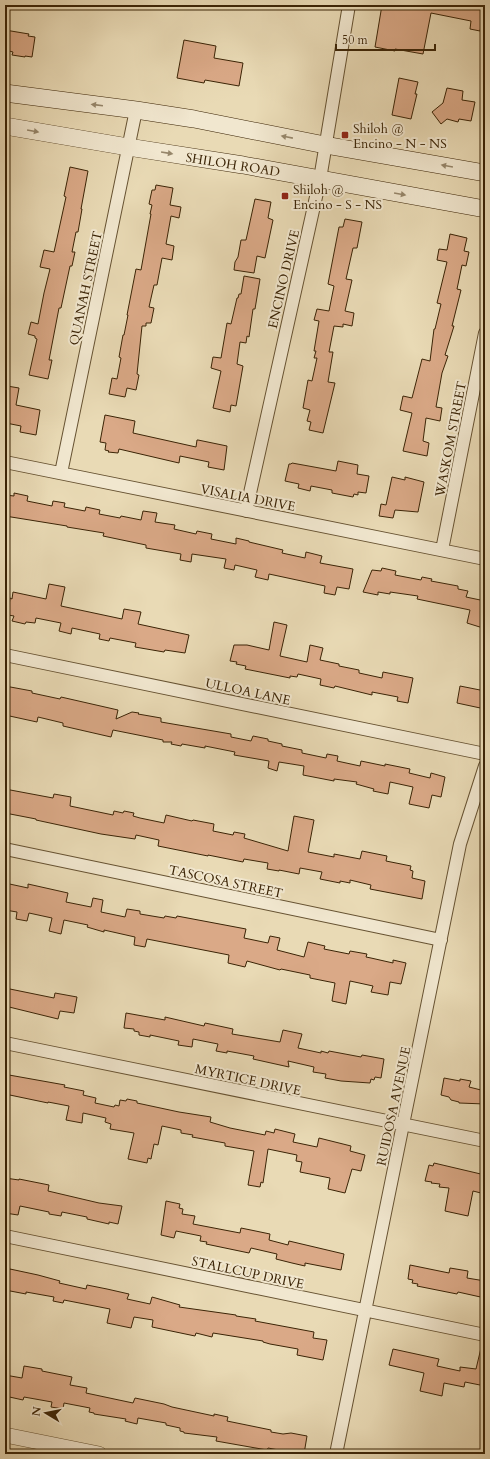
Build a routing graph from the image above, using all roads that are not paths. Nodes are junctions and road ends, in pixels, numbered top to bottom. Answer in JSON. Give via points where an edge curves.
{"nodes":[{"id":1,"x":349,"y":5,"type":"edge"},
{"id":2,"x":5,"y":92,"type":"edge"},
{"id":3,"x":136,"y":110,"type":"junction"},
{"id":4,"x":5,"y":126,"type":"edge"},
{"id":5,"x":326,"y":145,"type":"junction"},
{"id":6,"x":128,"y":147,"type":"junction"},
{"id":7,"x":485,"y":173,"type":"edge"},
{"id":8,"x":320,"y":179,"type":"junction"},
{"id":9,"x":485,"y":209,"type":"edge"},
{"id":10,"x":485,"y":334,"type":"edge"},
{"id":11,"x":5,"y":462,"type":"edge"},
{"id":12,"x":61,"y":473,"type":"junction"},
{"id":13,"x":246,"y":511,"type":"junction"},
{"id":14,"x":442,"y":550,"type":"junction"},
{"id":15,"x":485,"y":559,"type":"edge"},
{"id":16,"x":5,"y":655,"type":"edge"},
{"id":17,"x":485,"y":754,"type":"edge"},
{"id":18,"x":485,"y":766,"type":"edge"},
{"id":19,"x":5,"y":849,"type":"edge"},
{"id":20,"x":441,"y":940,"type":"junction"},
{"id":21,"x":5,"y":1043,"type":"edge"},
{"id":22,"x":403,"y":1125,"type":"junction"},
{"id":23,"x":485,"y":1141,"type":"edge"},
{"id":24,"x":5,"y":1236,"type":"edge"},
{"id":25,"x":365,"y":1310,"type":"junction"},
{"id":26,"x":485,"y":1335,"type":"edge"},
{"id":27,"x":5,"y":1435,"type":"edge"},
{"id":28,"x":99,"y":1454,"type":"edge"},
{"id":29,"x":336,"y":1454,"type":"edge"}],
"edges":[{"from":1,"to":5,"type":"street","name":"ENCINO DRIVE"},
{"from":3,"to":2,"type":"main road","one_way":true},
{"from":5,"to":3,"type":"main road","one_way":true},
{"from":3,"to":6,"type":"street","name":"QUANAH STREET"},
{"from":4,"to":6,"type":"main road","name":"SHILOH ROAD","one_way":true},
{"from":7,"to":5,"type":"main road","one_way":true},
{"from":5,"to":8,"type":"street","name":"ENCINO DRIVE"},
{"from":6,"to":8,"type":"main road","name":"SHILOH ROAD","one_way":true},
{"from":6,"to":12,"type":"street","name":"QUANAH STREET"},
{"from":8,"to":9,"type":"main road","name":"SHILOH ROAD","one_way":true},
{"from":8,"to":13,"type":"street","name":"ENCINO DRIVE"},
{"from":10,"to":14,"type":"street","name":"WASKOM STREET"},
{"from":11,"to":12,"type":"street","name":"VISALIA DRIVE"},
{"from":12,"to":13,"type":"street","name":"VISALIA DRIVE"},
{"from":13,"to":14,"type":"street","name":"VISALIA DRIVE"},
{"from":14,"to":15,"type":"street","name":"VISALIA DRIVE"},
{"from":16,"to":17,"type":"street","name":"ULLOA LANE"},
{"from":18,"to":20,"type":"street","name":"RUIDOSA AVENUE","via":[[460,844]]},
{"from":19,"to":20,"type":"street","name":"TASCOSA STREET"},
{"from":20,"to":22,"type":"street","name":"RUIDOSA AVENUE"},
{"from":21,"to":22,"type":"street","name":"MYRTICE DRIVE"},
{"from":22,"to":23,"type":"street","name":"MYRTICE DRIVE"},
{"from":22,"to":25,"type":"street","name":"RUIDOSA AVENUE"},
{"from":24,"to":25,"type":"street","name":"STALLCUP DRIVE"},
{"from":25,"to":26,"type":"street","name":"STALLCUP DRIVE"},
{"from":25,"to":29,"type":"street","name":"RUIDOSA AVENUE"},
{"from":27,"to":28,"type":"street"}]}
